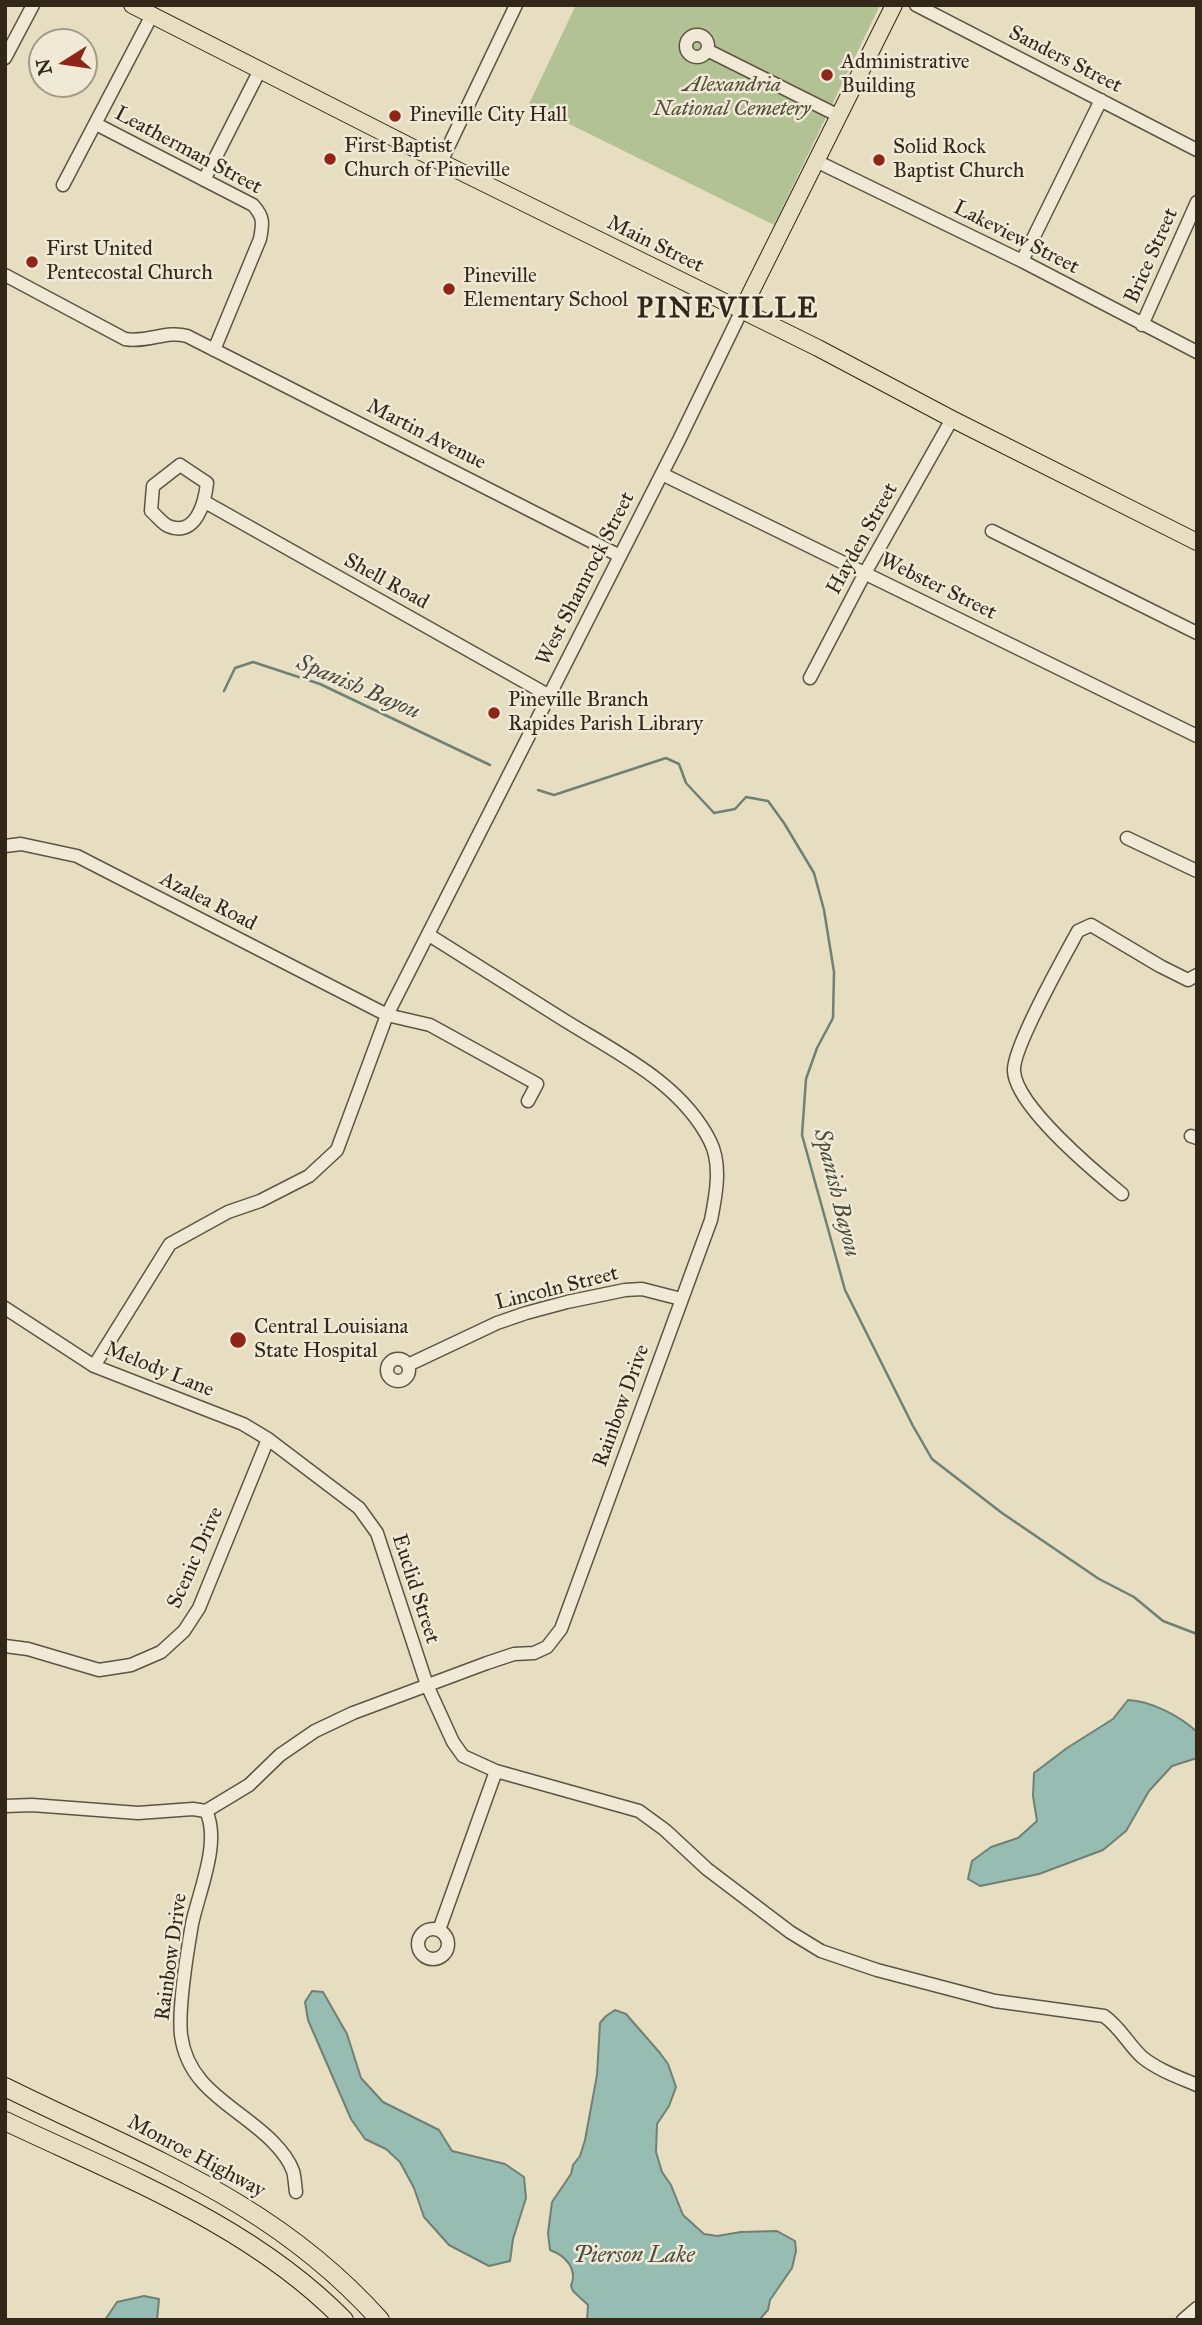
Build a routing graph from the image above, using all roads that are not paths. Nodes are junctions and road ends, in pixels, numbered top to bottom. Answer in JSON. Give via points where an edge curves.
{"nodes":[{"id":1,"x":33,"y":5,"type":"edge"},
{"id":2,"x":516,"y":5,"type":"edge"},
{"id":3,"x":894,"y":5,"type":"edge"},
{"id":4,"x":916,"y":5,"type":"edge"},
{"id":5,"x":141,"y":8,"type":"edge"},
{"id":6,"x":707,"y":50,"type":"dead end"},
{"id":7,"x":5,"y":58,"type":"edge"},
{"id":8,"x":260,"y":70,"type":"junction"},
{"id":9,"x":1101,"y":100,"type":"junction"},
{"id":10,"x":839,"y":116,"type":"junction"},
{"id":11,"x":96,"y":124,"type":"junction"},
{"id":12,"x":1197,"y":150,"type":"edge"},
{"id":13,"x":816,"y":161,"type":"junction"},
{"id":14,"x":441,"y":162,"type":"junction"},
{"id":15,"x":204,"y":180,"type":"junction"},
{"id":16,"x":63,"y":185,"type":"dead end"},
{"id":17,"x":1197,"y":202,"type":"edge"},
{"id":18,"x":1022,"y":261,"type":"junction"},
{"id":19,"x":5,"y":275,"type":"edge"},
{"id":20,"x":742,"y":310,"type":"junction"},
{"id":21,"x":1142,"y":325,"type":"junction"},
{"id":22,"x":214,"y":349,"type":"junction"},
{"id":23,"x":1197,"y":352,"type":"edge"},
{"id":24,"x":952,"y":419,"type":"junction"},
{"id":25,"x":662,"y":474,"type":"junction"},
{"id":26,"x":205,"y":502,"type":"junction"},
{"id":27,"x":992,"y":531,"type":"dead end"},
{"id":28,"x":1197,"y":542,"type":"edge"},
{"id":29,"x":620,"y":556,"type":"junction"},
{"id":30,"x":865,"y":573,"type":"junction"},
{"id":31,"x":1197,"y":633,"type":"edge"},
{"id":32,"x":810,"y":678,"type":"dead end"},
{"id":33,"x":548,"y":695,"type":"junction"},
{"id":34,"x":1197,"y":736,"type":"edge"},
{"id":35,"x":1127,"y":838,"type":"dead end"},
{"id":36,"x":5,"y":846,"type":"edge"},
{"id":37,"x":1197,"y":871,"type":"edge"},
{"id":38,"x":429,"y":935,"type":"junction"},
{"id":39,"x":1197,"y":975,"type":"edge"},
{"id":40,"x":387,"y":1015,"type":"junction"},
{"id":41,"x":528,"y":1101,"type":"dead end"},
{"id":42,"x":1122,"y":1194,"type":"dead end"},
{"id":43,"x":681,"y":1299,"type":"junction"},
{"id":44,"x":5,"y":1308,"type":"edge"},
{"id":45,"x":408,"y":1365,"type":"dead end"},
{"id":46,"x":94,"y":1366,"type":"junction"},
{"id":47,"x":268,"y":1439,"type":"junction"},
{"id":48,"x":5,"y":1646,"type":"edge"},
{"id":49,"x":427,"y":1685,"type":"junction"},
{"id":50,"x":496,"y":1771,"type":"junction"},
{"id":51,"x":5,"y":1806,"type":"edge"},
{"id":52,"x":206,"y":1811,"type":"junction"},
{"id":53,"x":439,"y":1930,"type":"dead end"},
{"id":54,"x":1197,"y":2085,"type":"edge"},
{"id":55,"x":5,"y":2087,"type":"edge"},
{"id":56,"x":5,"y":2121,"type":"edge"},
{"id":57,"x":296,"y":2192,"type":"dead end"},
{"id":58,"x":1197,"y":2308,"type":"edge"},
{"id":59,"x":345,"y":2320,"type":"edge"},
{"id":60,"x":380,"y":2320,"type":"edge"},
{"id":61,"x":1183,"y":2320,"type":"edge"}],
"edges":[{"from":1,"to":7,"type":"street"},
{"from":2,"to":14,"type":"street"},
{"from":3,"to":10,"type":"main road"},
{"from":4,"to":9,"type":"street","name":"Sanders Street"},
{"from":5,"to":8,"type":"main road","name":"Main Street"},
{"from":5,"to":11,"type":"street"},
{"from":6,"to":10,"type":"street"},
{"from":8,"to":14,"type":"main road","name":"Main Street"},
{"from":8,"to":15,"type":"street"},
{"from":9,"to":12,"type":"street","name":"Sanders Street"},
{"from":9,"to":18,"type":"street"},
{"from":10,"to":13,"type":"main road"},
{"from":11,"to":15,"type":"street","name":"Leatherman Street"},
{"from":11,"to":16,"type":"street"},
{"from":13,"to":18,"type":"street","name":"Lakeview Street"},
{"from":13,"to":20,"type":"main road"},
{"from":14,"to":20,"type":"main road","name":"Main Street"},
{"from":15,"to":22,"type":"street","name":"Leatherman Street","via":[[253,205],[263,220],[260,239]]},
{"from":17,"to":21,"type":"street","name":"Brice Street"},
{"from":18,"to":21,"type":"street","name":"Lakeview Street"},
{"from":19,"to":22,"type":"street","name":"Martin Avenue","via":[[125,339],[140,341],[176,333]]},
{"from":20,"to":24,"type":"main road","name":"Main Street"},
{"from":20,"to":25,"type":"street","name":"West Shamrock Street"},
{"from":21,"to":23,"type":"street","name":"Lakeview Street"},
{"from":22,"to":29,"type":"street","name":"Martin Avenue"},
{"from":24,"to":28,"type":"main road","name":"Main Street"},
{"from":24,"to":30,"type":"street","name":"Hayden Street"},
{"from":25,"to":29,"type":"street","name":"West Shamrock Street"},
{"from":25,"to":30,"type":"street","name":"Webster Street"},
{"from":26,"to":26,"type":"street","via":[[206,483],[180,465],[153,486],[151,511],[168,526],[183,528],[192,523]]},
{"from":26,"to":33,"type":"street","name":"Shell Road"},
{"from":27,"to":31,"type":"street"},
{"from":29,"to":33,"type":"street","name":"West Shamrock Street"},
{"from":30,"to":32,"type":"street","name":"Hayden Street"},
{"from":30,"to":34,"type":"street","name":"Webster Street"},
{"from":33,"to":38,"type":"street","name":"West Shamrock Street"},
{"from":35,"to":37,"type":"street"},
{"from":36,"to":40,"type":"street","name":"Azalea Road","via":[[21,844],[77,856]]},
{"from":38,"to":40,"type":"street","name":"West Shamrock Street"},
{"from":38,"to":43,"type":"street","name":"Rainbow Drive","via":[[646,1072],[680,1099],[696,1120],[711,1143],[716,1194]]},
{"from":39,"to":42,"type":"street","via":[[1188,980],[1091,925],[1078,931],[1018,1049],[1014,1072],[1023,1095],[1059,1138]]},
{"from":40,"to":41,"type":"street","name":"Azalea Road","via":[[430,1025],[537,1084]]},
{"from":40,"to":46,"type":"street","name":"West Shamrock Street","via":[[337,1150],[309,1176],[170,1244]]},
{"from":43,"to":45,"type":"street","name":"Lincoln Street","via":[[642,1289],[567,1302],[496,1323]]},
{"from":43,"to":49,"type":"street","name":"Rainbow Drive","via":[[561,1629],[547,1647],[534,1653],[487,1662]]},
{"from":44,"to":46,"type":"street","name":"Melody Lane"},
{"from":46,"to":47,"type":"street","name":"Melody Lane","via":[[243,1424]]},
{"from":47,"to":48,"type":"street","name":"Scenic Drive","via":[[199,1608],[184,1631],[161,1652],[131,1665],[99,1670],[28,1648]]},
{"from":47,"to":49,"type":"street","name":"Euclid Street","via":[[359,1508],[377,1533]]},
{"from":49,"to":50,"type":"street","name":"Euclid Street","via":[[463,1756]]},
{"from":49,"to":52,"type":"street","name":"Rainbow Drive","via":[[315,1731],[279,1755],[249,1785]]},
{"from":50,"to":53,"type":"street"},
{"from":50,"to":54,"type":"street","name":"Euclid Street","via":[[645,1815],[707,1869],[821,1951],[995,2001],[1104,2016],[1143,2058]]},
{"from":51,"to":52,"type":"street","via":[[138,1813]]},
{"from":52,"to":57,"type":"street","name":"Rainbow Drive","via":[[212,1823],[210,1849],[192,1925],[180,2016],[185,2052],[203,2085],[282,2151]]},
{"from":55,"to":60,"type":"highway","name":"Monroe Highway","via":[[234,2200],[326,2264]]},
{"from":56,"to":59,"type":"highway","via":[[226,2229],[276,2262]]},
{"from":58,"to":61,"type":"street"}]}
